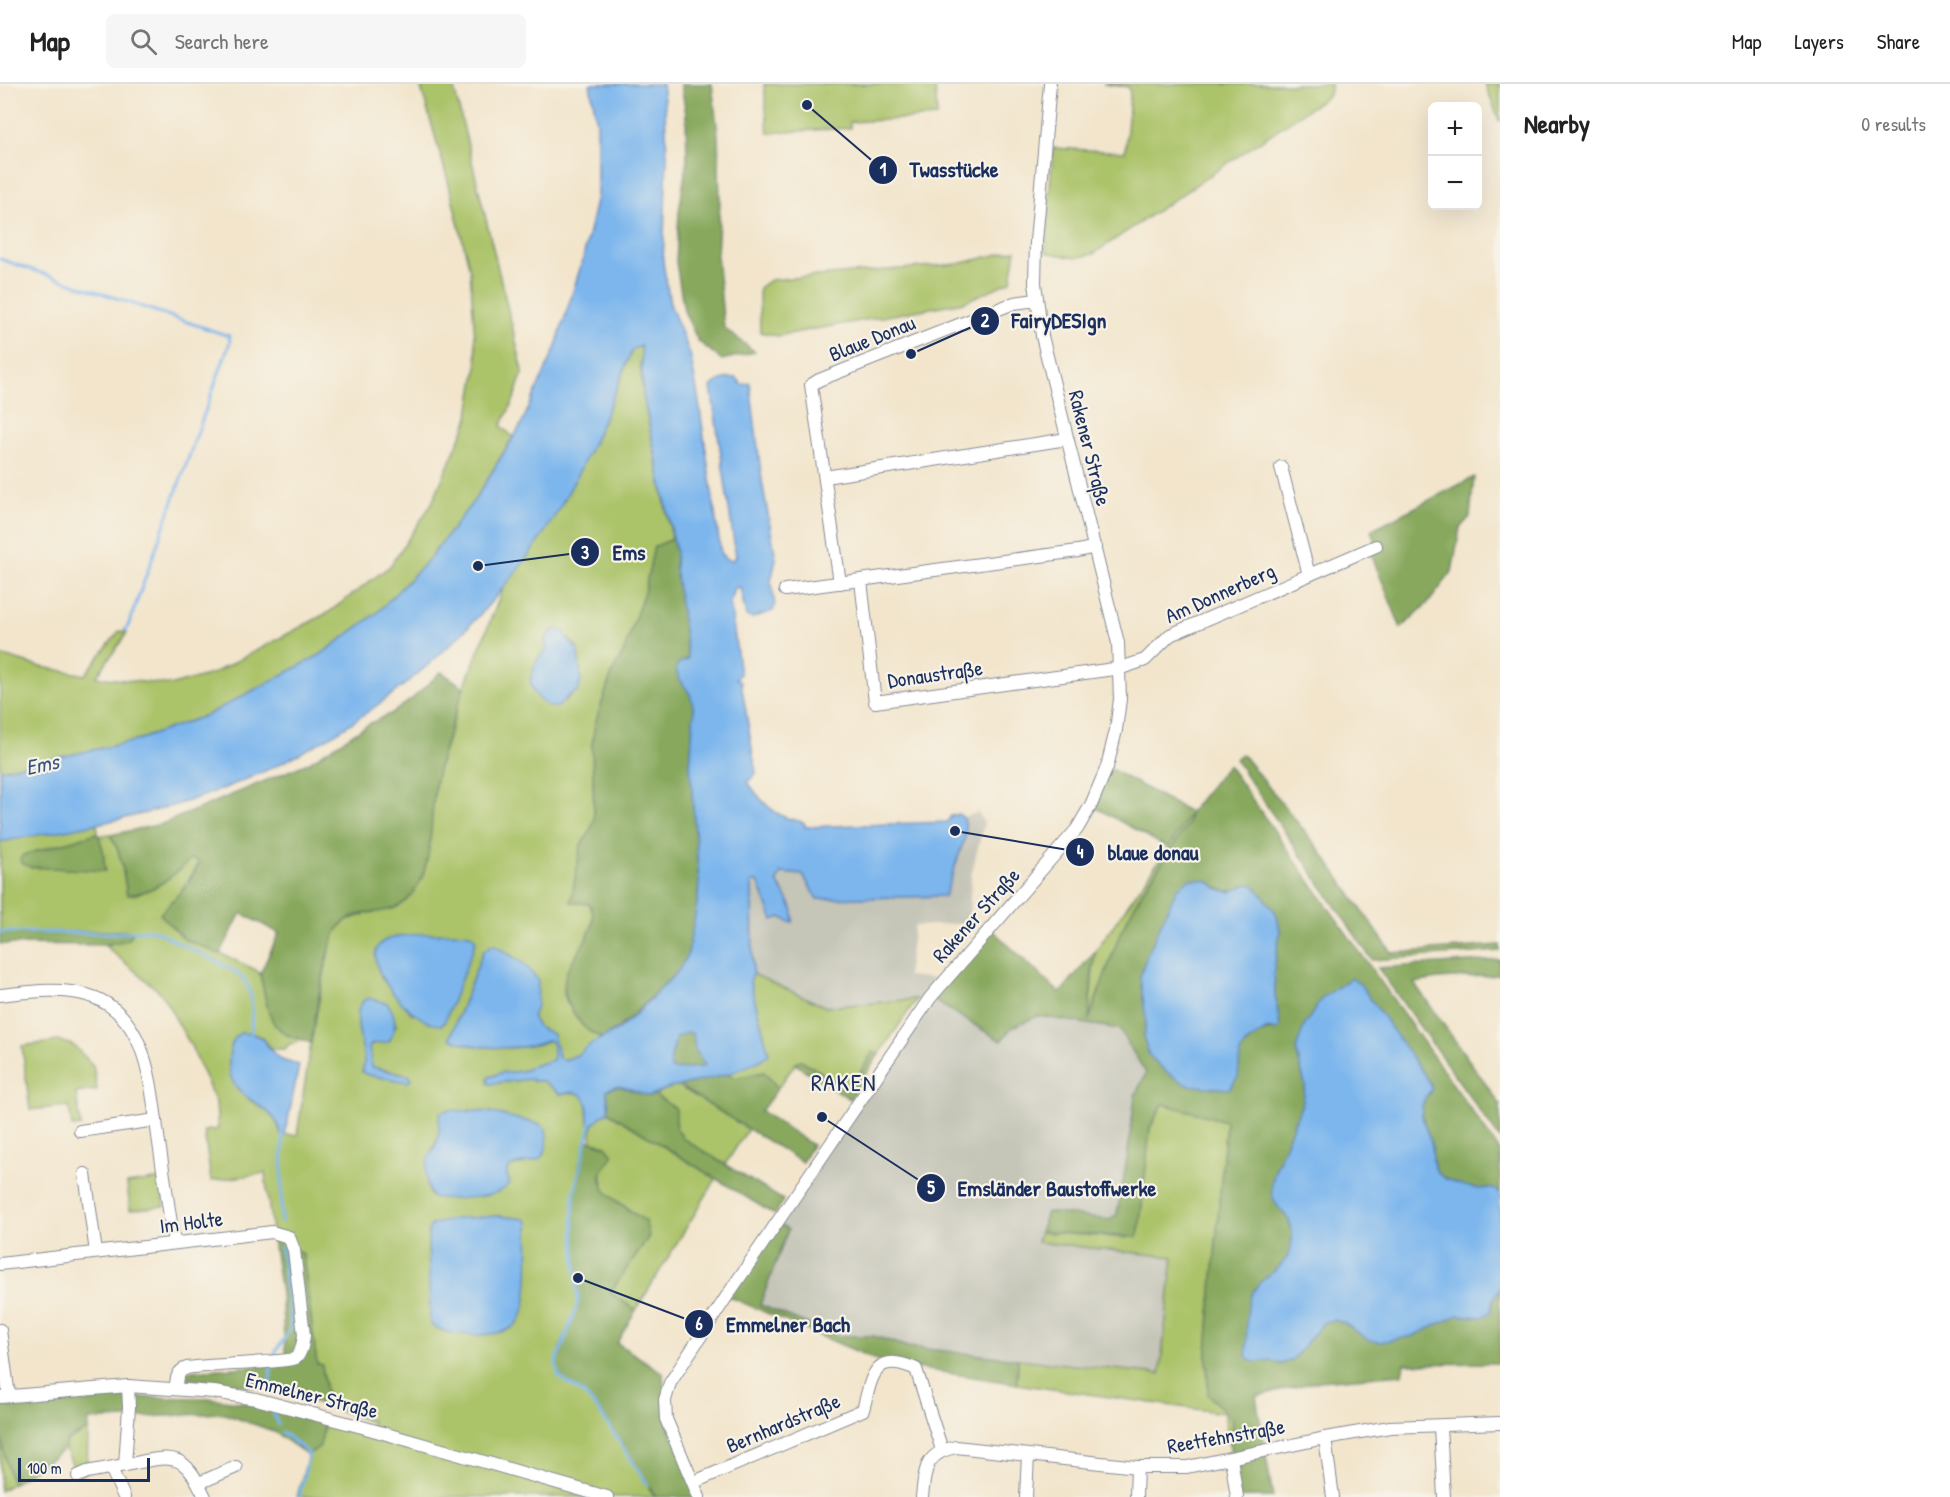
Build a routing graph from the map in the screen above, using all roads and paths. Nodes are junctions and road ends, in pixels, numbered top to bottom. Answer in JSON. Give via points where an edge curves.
{"nodes":[{"id":1,"x":1050,"y":84,"type":"edge"},
{"id":2,"x":1036,"y":300,"type":"junction"},
{"id":3,"x":1067,"y":439,"type":"junction"},
{"id":4,"x":1281,"y":467,"type":"dead end"},
{"id":5,"x":825,"y":477,"type":"junction"},
{"id":6,"x":1376,"y":546,"type":"dead end"},
{"id":7,"x":1095,"y":547,"type":"junction"},
{"id":8,"x":1309,"y":574,"type":"junction"},
{"id":9,"x":861,"y":581,"type":"junction"},
{"id":10,"x":840,"y":583,"type":"junction"},
{"id":11,"x":785,"y":590,"type":"dead end"},
{"id":12,"x":1120,"y":668,"type":"junction"},
{"id":13,"x":0,"y":995,"type":"edge"},
{"id":14,"x":156,"y":1120,"type":"junction"},
{"id":15,"x":80,"y":1131,"type":"dead end"},
{"id":16,"x":85,"y":1174,"type":"dead end"},
{"id":17,"x":174,"y":1243,"type":"junction"},
{"id":18,"x":96,"y":1252,"type":"junction"},
{"id":19,"x":0,"y":1264,"type":"edge"},
{"id":20,"x":0,"y":1330,"type":"edge"},
{"id":21,"x":128,"y":1386,"type":"junction"},
{"id":22,"x":176,"y":1388,"type":"junction"},
{"id":23,"x":4,"y":1397,"type":"edge"},
{"id":24,"x":1500,"y":1423,"type":"edge"},
{"id":25,"x":1440,"y":1426,"type":"junction"},
{"id":26,"x":1325,"y":1438,"type":"junction"},
{"id":27,"x":942,"y":1450,"type":"junction"},
{"id":28,"x":1028,"y":1455,"type":"junction"},
{"id":29,"x":1231,"y":1458,"type":"junction"},
{"id":30,"x":125,"y":1465,"type":"junction"},
{"id":31,"x":236,"y":1467,"type":"dead end"},
{"id":32,"x":1137,"y":1467,"type":"junction"},
{"id":33,"x":111,"y":1468,"type":"junction"},
{"id":34,"x":78,"y":1476,"type":"dead end"},
{"id":35,"x":694,"y":1482,"type":"junction"},
{"id":36,"x":199,"y":1483,"type":"junction"},
{"id":37,"x":123,"y":1497,"type":"edge"},
{"id":38,"x":206,"y":1497,"type":"edge"},
{"id":39,"x":607,"y":1497,"type":"edge"},
{"id":40,"x":699,"y":1497,"type":"edge"},
{"id":41,"x":922,"y":1497,"type":"edge"},
{"id":42,"x":1026,"y":1497,"type":"edge"},
{"id":43,"x":1136,"y":1497,"type":"edge"},
{"id":44,"x":1238,"y":1497,"type":"edge"},
{"id":45,"x":1333,"y":1497,"type":"edge"},
{"id":46,"x":1444,"y":1497,"type":"edge"}],
"edges":[{"from":1,"to":2,"type":"street","name":"Rakener Straße","via":[[1036,241]]},
{"from":2,"to":3,"type":"street","name":"Rakener Straße"},
{"from":2,"to":5,"type":"street","name":"Blaue Donau","via":[[1014,303],[811,386]]},
{"from":3,"to":5,"type":"street"},
{"from":3,"to":7,"type":"street","name":"Rakener Straße"},
{"from":4,"to":8,"type":"street","name":"Am Donnerberg"},
{"from":5,"to":10,"type":"street","name":"Blaue Donau"},
{"from":6,"to":8,"type":"street","name":"Am Donnerberg"},
{"from":7,"to":9,"type":"street"},
{"from":7,"to":12,"type":"street","name":"Rakener Straße","via":[[1114,622]]},
{"from":8,"to":12,"type":"street","name":"Am Donnerberg","via":[[1170,635],[1145,660]]},
{"from":9,"to":10,"type":"street"},
{"from":9,"to":12,"type":"street","name":"Donaustraße","via":[[875,702]]},
{"from":10,"to":11,"type":"street"},
{"from":12,"to":35,"type":"street","name":"Rakener Straße","via":[[1116,730],[1107,767],[1092,805],[1077,829],[930,998],[670,1383],[665,1400],[666,1419]]},
{"from":13,"to":14,"type":"street","via":[[67,991],[88,996],[116,1011],[132,1030],[147,1062]]},
{"from":14,"to":15,"type":"street"},
{"from":14,"to":17,"type":"street"},
{"from":16,"to":18,"type":"street"},
{"from":17,"to":18,"type":"street","name":"Im Holte"},
{"from":17,"to":22,"type":"street","name":"Im Holte","via":[[272,1232],[289,1237],[304,1335],[296,1358],[289,1361],[182,1369]]},
{"from":18,"to":19,"type":"street","name":"Im Holte"},
{"from":20,"to":23,"type":"street"},
{"from":21,"to":22,"type":"street","name":"Emmelner Straße"},
{"from":21,"to":23,"type":"street","name":"Emmelner Straße"},
{"from":21,"to":30,"type":"street"},
{"from":22,"to":39,"type":"street","name":"Emmelner Straße","via":[[256,1399]]},
{"from":24,"to":25,"type":"street","name":"Reetfehnstraße"},
{"from":25,"to":26,"type":"street","name":"Reetfehnstraße","via":[[1390,1427]]},
{"from":25,"to":46,"type":"street"},
{"from":26,"to":29,"type":"street","name":"Reetfehnstraße"},
{"from":26,"to":45,"type":"street"},
{"from":27,"to":28,"type":"street","name":"Reetfehnstraße","via":[[956,1447]]},
{"from":27,"to":35,"type":"street","name":"Bernhardstraße","via":[[916,1369],[903,1363],[884,1363],[876,1370],[863,1410]]},
{"from":27,"to":41,"type":"street","via":[[926,1465]]},
{"from":28,"to":32,"type":"street","name":"Reetfehnstraße"},
{"from":28,"to":42,"type":"street"},
{"from":29,"to":32,"type":"street","name":"Reetfehnstraße","via":[[1187,1467]]},
{"from":29,"to":44,"type":"street"},
{"from":30,"to":33,"type":"street"},
{"from":30,"to":36,"type":"street","via":[[165,1458],[182,1461]]},
{"from":31,"to":36,"type":"street"},
{"from":32,"to":43,"type":"street"},
{"from":33,"to":34,"type":"street"},
{"from":33,"to":37,"type":"street"},
{"from":35,"to":40,"type":"street","name":"Rakener Straße"},
{"from":36,"to":38,"type":"street"}]}
